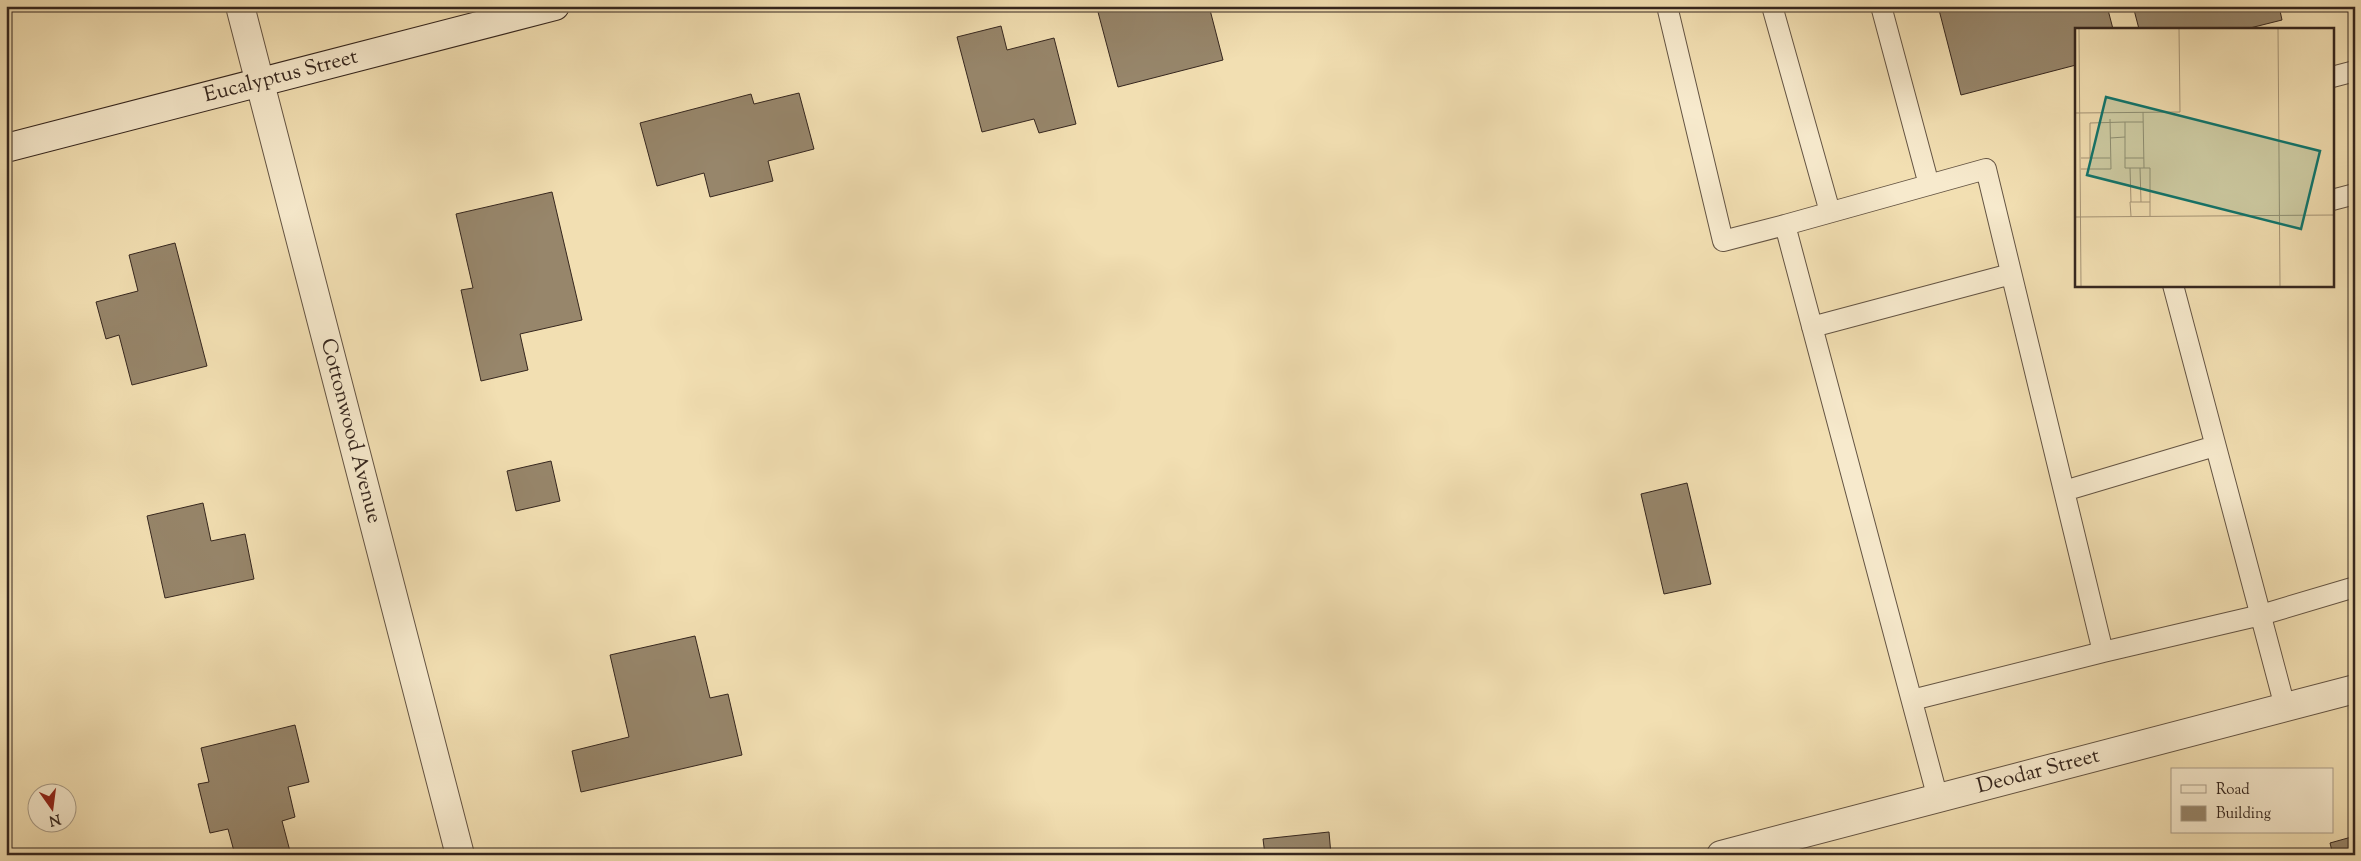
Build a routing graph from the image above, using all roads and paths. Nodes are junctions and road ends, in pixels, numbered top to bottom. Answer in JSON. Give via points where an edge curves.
{"nodes":[{"id":1,"x":240,"y":6,"type":"edge"},
{"id":2,"x":555,"y":6,"type":"edge"},
{"id":3,"x":1667,"y":6,"type":"edge"},
{"id":4,"x":1772,"y":6,"type":"edge"},
{"id":5,"x":1881,"y":6,"type":"edge"},
{"id":6,"x":2355,"y":71,"type":"edge"},
{"id":7,"x":2334,"y":76,"type":"edge"},
{"id":8,"x":259,"y":82,"type":"junction"},
{"id":9,"x":6,"y":148,"type":"edge"},
{"id":10,"x":1929,"y":185,"type":"junction"},
{"id":11,"x":2355,"y":194,"type":"edge"},
{"id":12,"x":2334,"y":199,"type":"edge"},
{"id":13,"x":1830,"y":212,"type":"junction"},
{"id":14,"x":1786,"y":225,"type":"junction"},
{"id":15,"x":2011,"y":274,"type":"junction"},
{"id":16,"x":2173,"y":286,"type":"edge"},
{"id":17,"x":1812,"y":327,"type":"junction"},
{"id":18,"x":2216,"y":446,"type":"junction"},
{"id":19,"x":2064,"y":491,"type":"junction"},
{"id":20,"x":2355,"y":587,"type":"edge"},
{"id":21,"x":2261,"y":615,"type":"junction"},
{"id":22,"x":2103,"y":652,"type":"junction"},
{"id":23,"x":2355,"y":689,"type":"edge"},
{"id":24,"x":1912,"y":700,"type":"junction"},
{"id":25,"x":2286,"y":707,"type":"junction"},
{"id":26,"x":1938,"y":798,"type":"junction"},
{"id":27,"x":460,"y":855,"type":"edge"},
{"id":28,"x":1721,"y":855,"type":"edge"}],
"edges":[{"from":1,"to":8,"type":"street","name":"Cottonwood Avenue"},
{"from":2,"to":8,"type":"street","name":"Eucalyptus Street"},
{"from":3,"to":14,"type":"lane","via":[[1723,242]]},
{"from":4,"to":13,"type":"lane"},
{"from":5,"to":10,"type":"lane"},
{"from":6,"to":7,"type":"lane"},
{"from":8,"to":9,"type":"street","name":"Eucalyptus Street"},
{"from":8,"to":27,"type":"street","name":"Cottonwood Avenue"},
{"from":10,"to":13,"type":"lane"},
{"from":10,"to":15,"type":"lane","via":[[1986,169]]},
{"from":11,"to":12,"type":"lane"},
{"from":13,"to":14,"type":"lane"},
{"from":14,"to":17,"type":"lane"},
{"from":15,"to":17,"type":"lane"},
{"from":15,"to":19,"type":"lane"},
{"from":16,"to":18,"type":"lane"},
{"from":17,"to":24,"type":"lane"},
{"from":18,"to":19,"type":"lane"},
{"from":18,"to":21,"type":"lane"},
{"from":19,"to":22,"type":"lane"},
{"from":20,"to":21,"type":"lane"},
{"from":21,"to":22,"type":"lane"},
{"from":21,"to":25,"type":"lane"},
{"from":22,"to":24,"type":"lane"},
{"from":23,"to":25,"type":"street","name":"Deodar Street"},
{"from":24,"to":26,"type":"lane"},
{"from":25,"to":26,"type":"street","name":"Deodar Street"},
{"from":26,"to":28,"type":"street","name":"Deodar Street"}]}
